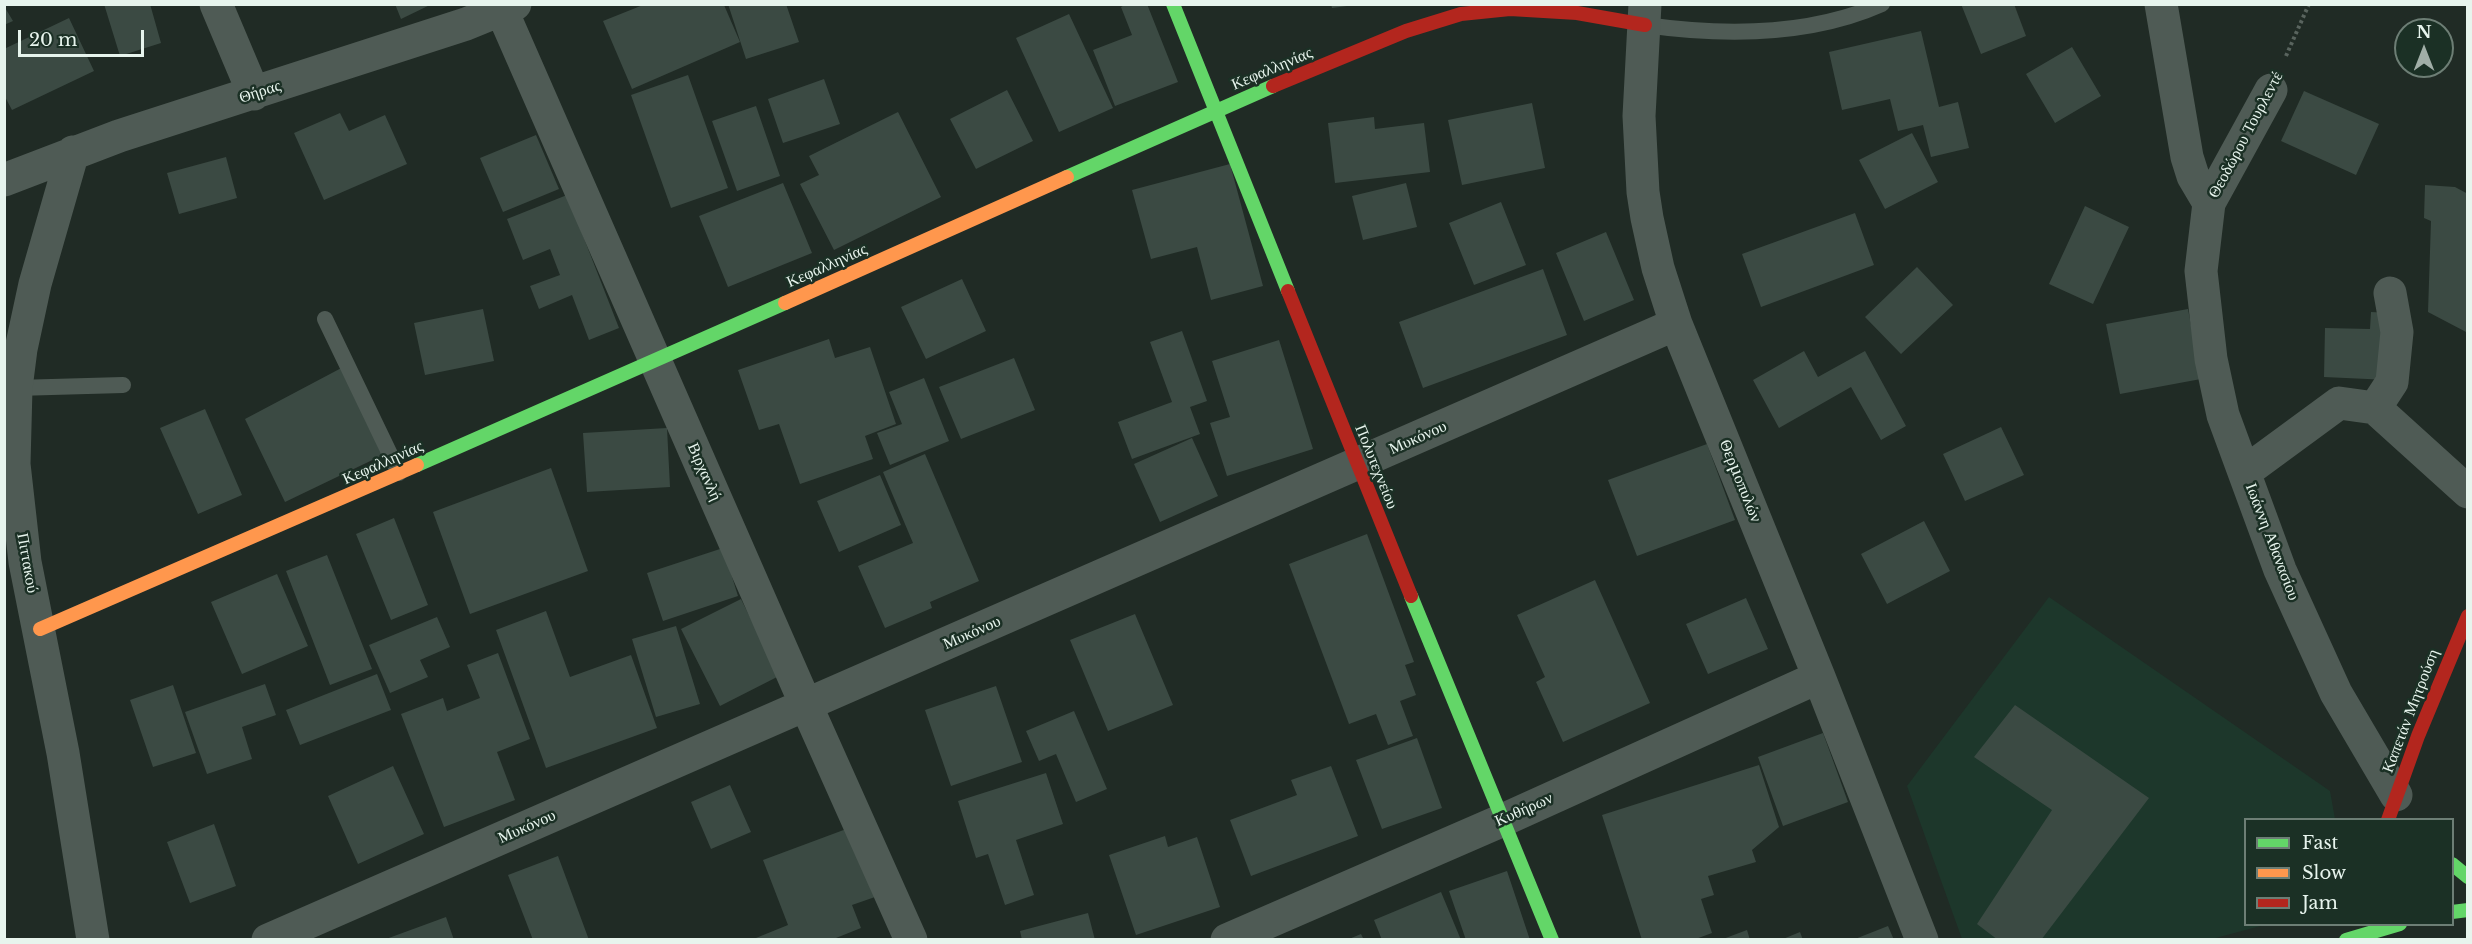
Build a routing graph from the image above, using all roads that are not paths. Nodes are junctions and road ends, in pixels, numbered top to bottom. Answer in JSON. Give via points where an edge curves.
{"nodes":[{"id":1,"x":216,"y":4,"type":"edge"},
{"id":2,"x":1173,"y":4,"type":"edge"},
{"id":3,"x":1882,"y":4,"type":"edge"},
{"id":4,"x":2161,"y":4,"type":"edge"},
{"id":5,"x":505,"y":7,"type":"edge"},
{"id":6,"x":1645,"y":15,"type":"edge"},
{"id":7,"x":2271,"y":90,"type":"road end"},
{"id":8,"x":254,"y":94,"type":"junction"},
{"id":9,"x":1216,"y":110,"type":"junction"},
{"id":10,"x":72,"y":152,"type":"junction"},
{"id":11,"x":4,"y":180,"type":"edge"},
{"id":12,"x":2209,"y":203,"type":"junction"},
{"id":13,"x":2201,"y":271,"type":"joint"},
{"id":14,"x":2391,"y":293,"type":"dead end"},
{"id":15,"x":325,"y":319,"type":"dead end"},
{"id":16,"x":1676,"y":324,"type":"junction"},
{"id":17,"x":656,"y":361,"type":"junction"},
{"id":18,"x":123,"y":385,"type":"dead end"},
{"id":19,"x":10,"y":387,"type":"edge"},
{"id":20,"x":2375,"y":408,"type":"junction"},
{"id":21,"x":1357,"y":465,"type":"junction"},
{"id":22,"x":2245,"y":472,"type":"junction"},
{"id":23,"x":399,"y":473,"type":"junction"},
{"id":24,"x":2468,"y":492,"type":"edge"},
{"id":25,"x":2468,"y":616,"type":"edge"},
{"id":26,"x":40,"y":629,"type":"junction"},
{"id":27,"x":1820,"y":677,"type":"junction"},
{"id":28,"x":806,"y":705,"type":"junction"},
{"id":29,"x":2397,"y":808,"type":"edge"},
{"id":30,"x":1503,"y":820,"type":"junction"},
{"id":31,"x":2454,"y":866,"type":"edge"},
{"id":32,"x":2468,"y":877,"type":"edge"},
{"id":33,"x":2391,"y":926,"type":"edge"},
{"id":34,"x":2351,"y":935,"type":"edge"},
{"id":35,"x":93,"y":939,"type":"edge"},
{"id":36,"x":268,"y":939,"type":"edge"},
{"id":37,"x":911,"y":939,"type":"edge"},
{"id":38,"x":1227,"y":939,"type":"edge"},
{"id":39,"x":1552,"y":939,"type":"edge"},
{"id":40,"x":1922,"y":939,"type":"edge"}],
"edges":[{"from":1,"to":8,"type":"street"},
{"from":2,"to":9,"type":"street","name":"Πολυτεχνείου"},
{"from":3,"to":6,"type":"lane","via":[[1831,22],[1725,33]]},
{"from":4,"to":12,"type":"street","via":[[2187,157]]},
{"from":5,"to":8,"type":"street","name":"Θήρας"},
{"from":5,"to":17,"type":"street","name":"Βιρχανλή"},
{"from":6,"to":9,"type":"street","name":"Κεφαλληνίας","via":[[1539,10],[1461,14],[1406,31]]},
{"from":6,"to":16,"type":"street","name":"Θερμοπυλών","via":[[1639,116],[1643,192],[1658,268]]},
{"from":7,"to":12,"type":"street","name":"Θεοδώρου Τουρλεντέ"},
{"from":8,"to":10,"type":"street","name":"Θήρας"},
{"from":9,"to":17,"type":"street","name":"Κεφαλληνίας"},
{"from":9,"to":21,"type":"street","name":"Πολυτεχνείου"},
{"from":10,"to":11,"type":"street","name":"Θήρας"},
{"from":10,"to":19,"type":"street","name":"Πιττακού"},
{"from":12,"to":13,"type":"street","name":"Θεοδώρου Τουρλεντέ"},
{"from":13,"to":22,"type":"street","name":"Ιωάννη Αθανασίου","via":[[2211,359],[2223,415]]},
{"from":14,"to":20,"type":"street","via":[[2397,332],[2392,382]]},
{"from":15,"to":23,"type":"lane"},
{"from":16,"to":21,"type":"street","name":"Μυκόνου"},
{"from":16,"to":27,"type":"street","name":"Θερμοπυλών"},
{"from":17,"to":23,"type":"street","name":"Κεφαλληνίας"},
{"from":17,"to":28,"type":"street","name":"Βιρχανλή"},
{"from":18,"to":19,"type":"lane"},
{"from":19,"to":26,"type":"street","name":"Πιττακού","via":[[18,512]]},
{"from":20,"to":22,"type":"street","via":[[2338,403]]},
{"from":20,"to":24,"type":"street"},
{"from":21,"to":28,"type":"street","name":"Μυκόνου"},
{"from":21,"to":30,"type":"street","name":"Πολυτεχνείου"},
{"from":22,"to":29,"type":"street","name":"Ιωάννη Αθανασίου","via":[[2280,570],[2336,693]]},
{"from":23,"to":26,"type":"street","name":"Κεφαλληνίας"},
{"from":25,"to":29,"type":"street","name":"Καπετάν Μητρούση"},
{"from":26,"to":35,"type":"street","name":"Πιττακού"},
{"from":27,"to":30,"type":"street","name":"Κυθήρων"},
{"from":27,"to":40,"type":"street","name":"Θερμοπυλών"},
{"from":28,"to":36,"type":"street","name":"Μυκόνου"},
{"from":28,"to":37,"type":"street","name":"Βιρχανλή"},
{"from":30,"to":38,"type":"street","name":"Κυθήρων"},
{"from":30,"to":39,"type":"street","name":"Πολυτεχνείου"},
{"from":31,"to":32,"type":"street"},
{"from":33,"to":34,"type":"street"}]}
